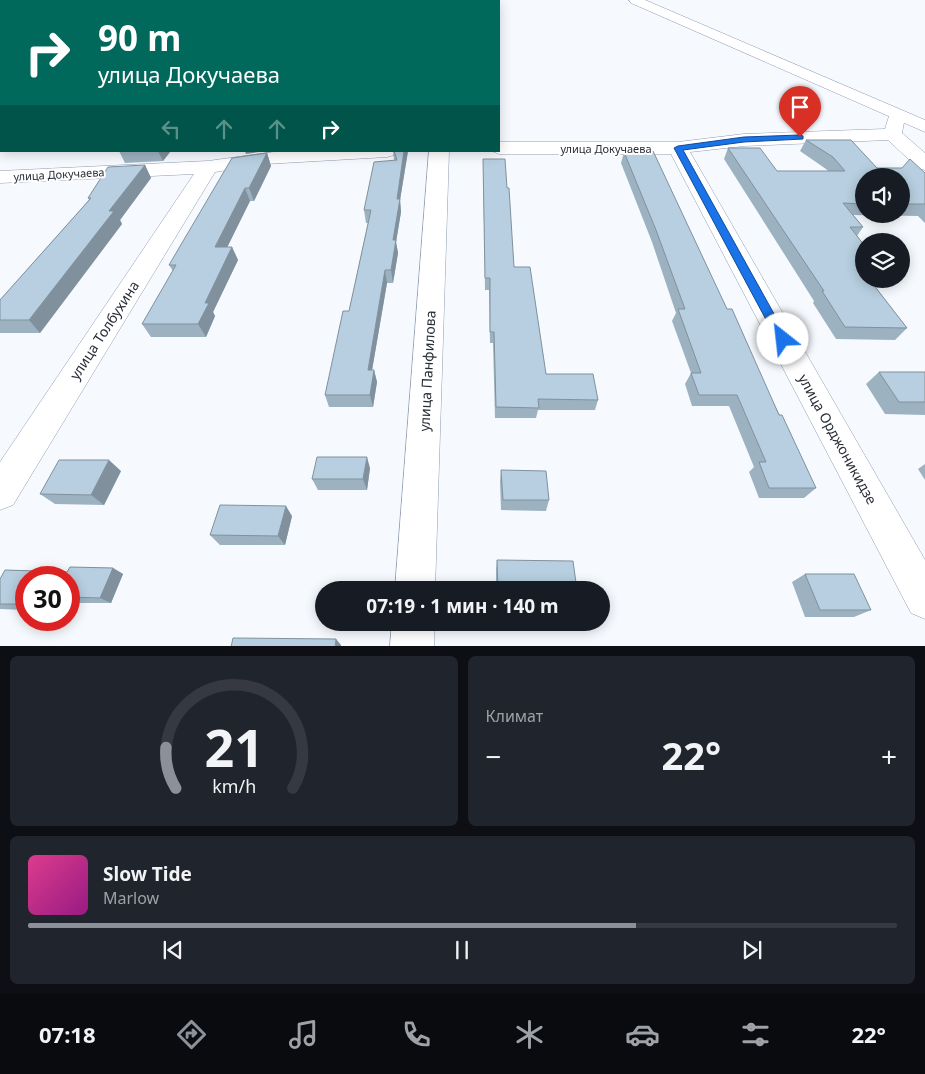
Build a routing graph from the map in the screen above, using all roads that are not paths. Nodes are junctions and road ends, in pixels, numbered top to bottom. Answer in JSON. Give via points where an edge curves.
{"nodes":[{"id":1,"x":635,"y":0,"type":"edge"},
{"id":2,"x":895,"y":124,"type":"junction"},
{"id":3,"x":925,"y":127,"type":"edge"},
{"id":4,"x":500,"y":148,"type":"edge"},
{"id":5,"x":678,"y":148,"type":"junction"},
{"id":6,"x":370,"y":152,"type":"edge"},
{"id":7,"x":439,"y":152,"type":"edge"},
{"id":8,"x":925,"y":164,"type":"edge"},
{"id":9,"x":208,"y":167,"type":"junction"},
{"id":10,"x":0,"y":177,"type":"edge"},
{"id":11,"x":0,"y":493,"type":"edge"},
{"id":12,"x":415,"y":581,"type":"edge"},
{"id":13,"x":925,"y":599,"type":"edge"},
{"id":14,"x":413,"y":631,"type":"edge"},
{"id":15,"x":412,"y":646,"type":"edge"}],
"edges":[{"from":1,"to":2,"type":"street"},
{"from":2,"to":3,"type":"street"},
{"from":2,"to":5,"type":"street","name":"улица Докучаева"},
{"from":2,"to":8,"type":"street"},
{"from":4,"to":5,"type":"street","name":"улица Докучаева"},
{"from":5,"to":13,"type":"street","name":"улица Орджоникидзе"},
{"from":6,"to":9,"type":"street","name":"улица Докучаева","via":[[265,158]]},
{"from":7,"to":12,"type":"street","name":"улица Панфилова"},
{"from":9,"to":10,"type":"street","name":"улица Докучаева"},
{"from":9,"to":11,"type":"street","name":"улица Толбухина"},
{"from":14,"to":15,"type":"street"}]}
